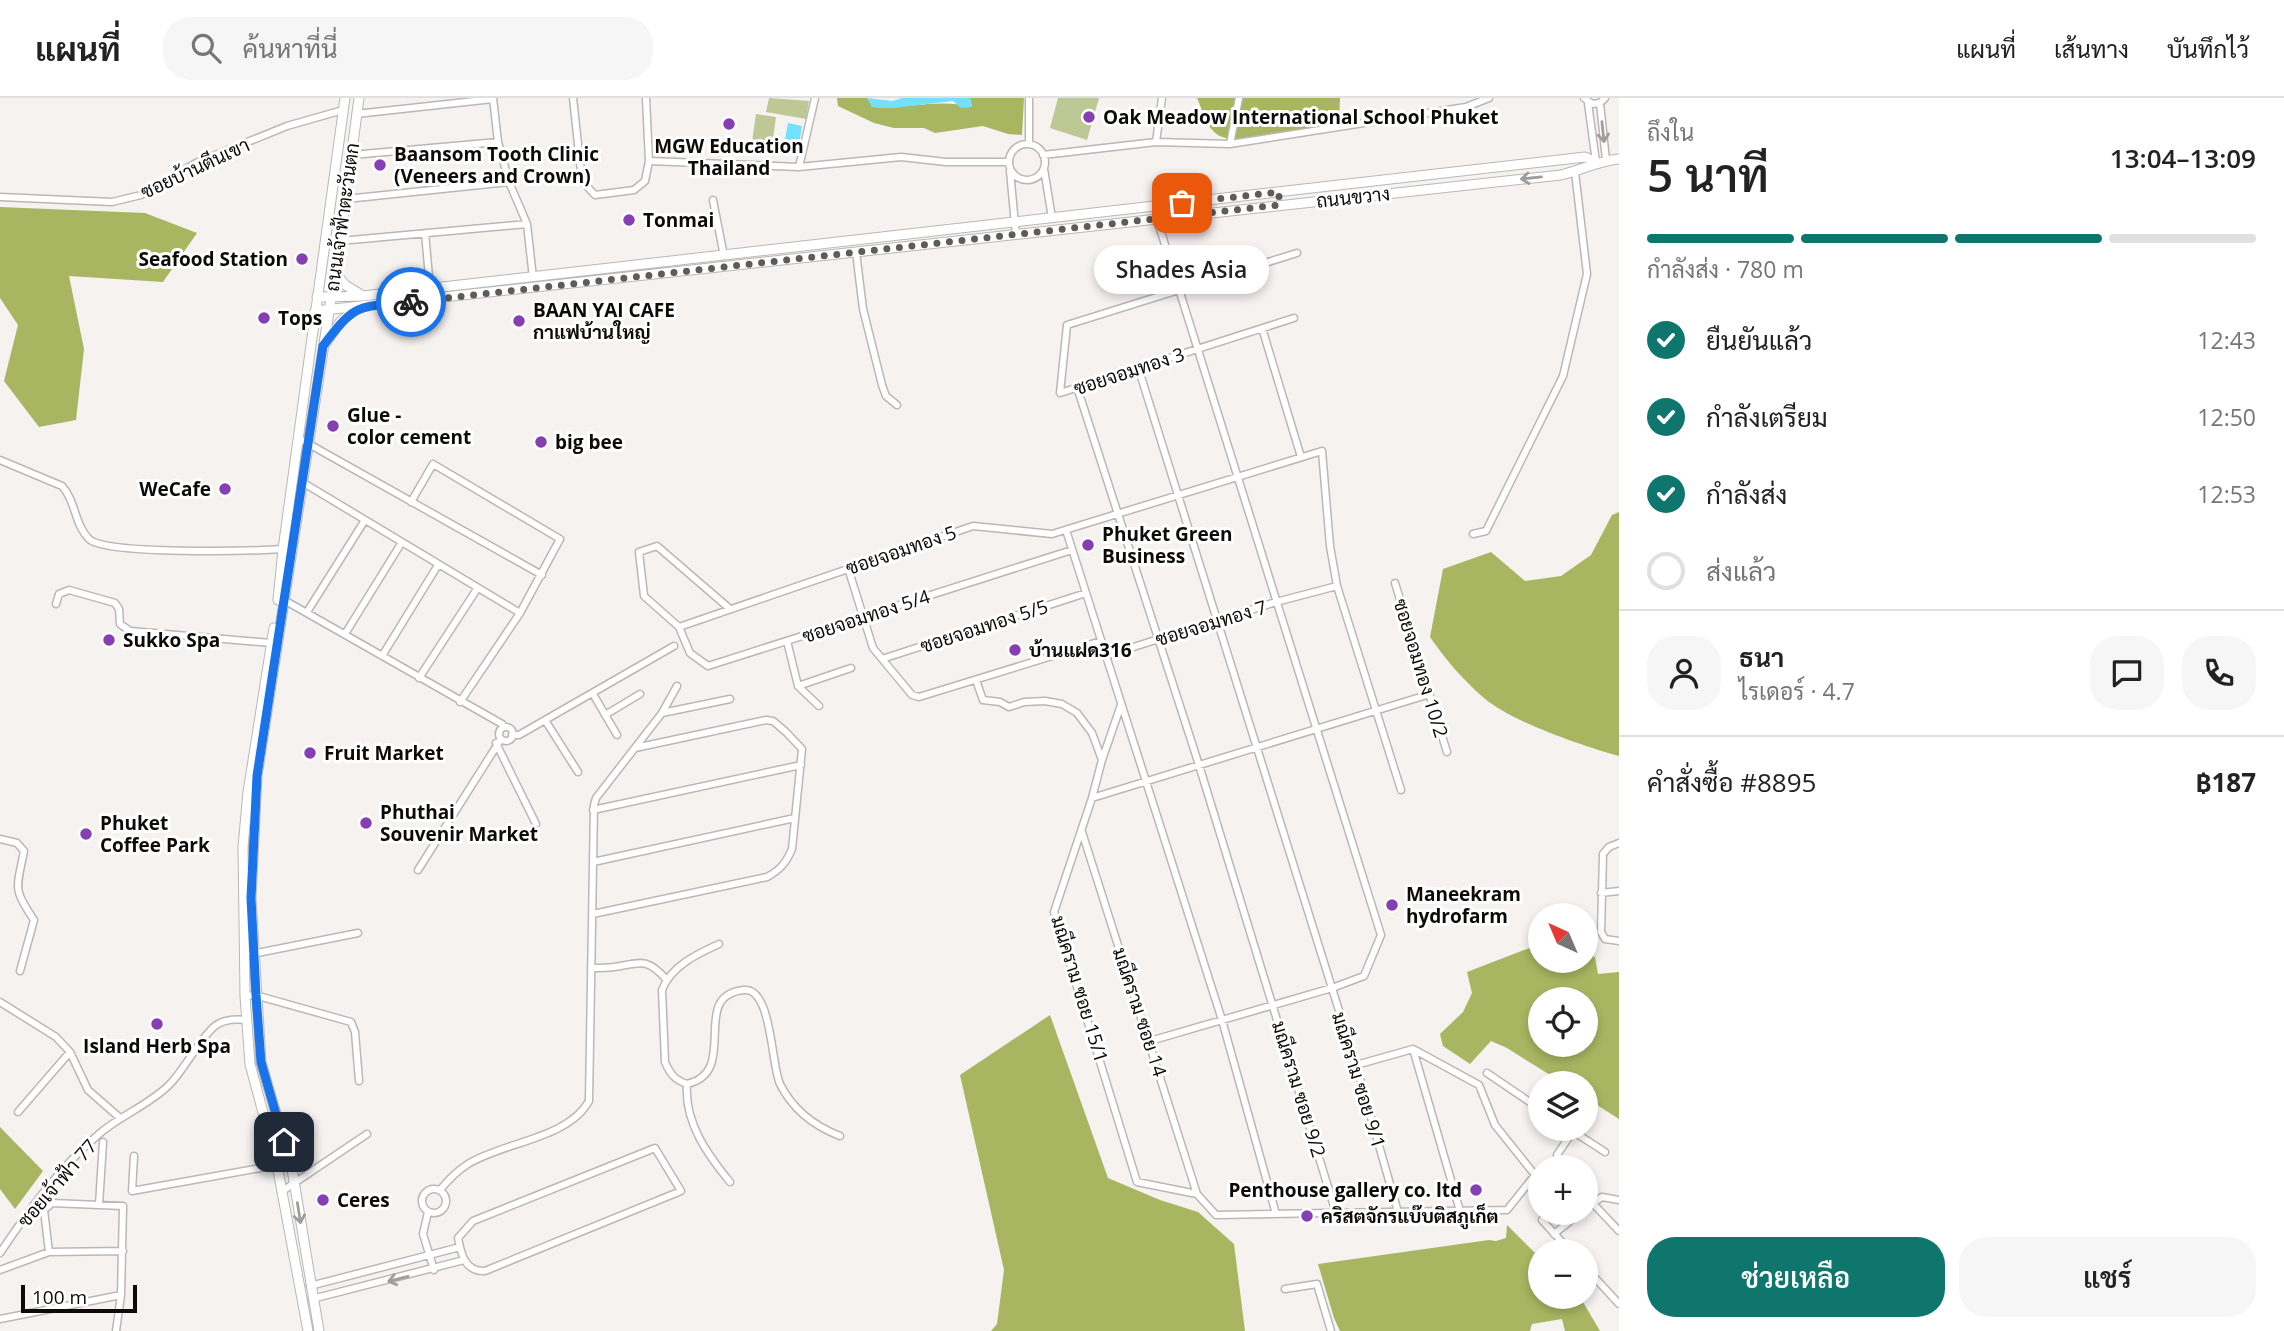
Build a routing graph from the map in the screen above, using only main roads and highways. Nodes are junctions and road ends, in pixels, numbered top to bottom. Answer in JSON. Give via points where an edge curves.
{"nodes":[{"id":1,"x":345,"y":98,"type":"edge"},
{"id":2,"x":359,"y":98,"type":"edge"},
{"id":3,"x":1619,"y":159,"type":"edge"},
{"id":4,"x":1601,"y":161,"type":"junction"},
{"id":5,"x":1434,"y":174,"type":"junction"},
{"id":6,"x":1434,"y":187,"type":"junction"},
{"id":7,"x":1279,"y":192,"type":"junction"},
{"id":8,"x":1279,"y":205,"type":"junction"},
{"id":9,"x":821,"y":244,"type":"junction"},
{"id":10,"x":821,"y":256,"type":"junction"},
{"id":11,"x":335,"y":273,"type":"junction"},
{"id":12,"x":363,"y":296,"type":"junction"},
{"id":13,"x":317,"y":297,"type":"junction"},
{"id":14,"x":331,"y":298,"type":"junction"},
{"id":15,"x":359,"y":308,"type":"junction"},
{"id":16,"x":315,"y":311,"type":"junction"},
{"id":17,"x":329,"y":311,"type":"junction"},
{"id":18,"x":323,"y":346,"type":"junction"},
{"id":19,"x":304,"y":441,"type":"junction"},
{"id":20,"x":249,"y":954,"type":"junction"},
{"id":21,"x":308,"y":1331,"type":"edge"},
{"id":22,"x":319,"y":1331,"type":"edge"}],
"edges":[{"from":1,"to":13,"type":"main road","name":"ถนนเจ้าฟ้าตะวันตก"},
{"from":2,"to":11,"type":"main road","name":"ถนนเจ้าฟ้าตะวันตก"},
{"from":3,"to":4,"type":"main road","name":"ถนนขวาง"},
{"from":4,"to":5,"type":"main road","name":"ถนนขวาง","via":[[1585,157]]},
{"from":4,"to":6,"type":"main road","name":"ถนนขวาง","one_way":true,"via":[[1575,172]]},
{"from":5,"to":6,"type":"main road"},
{"from":5,"to":7,"type":"main road","name":"ถนนขวาง"},
{"from":6,"to":8,"type":"main road","name":"ถนนขวาง"},
{"from":7,"to":8,"type":"main road"},
{"from":7,"to":9,"type":"main road","name":"ถนนขวาง"},
{"from":8,"to":10,"type":"main road","name":"ถนนขวาง"},
{"from":9,"to":10,"type":"main road"},
{"from":9,"to":12,"type":"main road","name":"ถนนขวาง"},
{"from":10,"to":15,"type":"main road","name":"ถนนขวาง"},
{"from":11,"to":12,"type":"main road"},
{"from":11,"to":14,"type":"main road","name":"ถนนเจ้าฟ้าตะวันตก"},
{"from":12,"to":14,"type":"main road","name":"ถนนขวาง"},
{"from":13,"to":14,"type":"main road","name":"ถนนขวาง"},
{"from":13,"to":16,"type":"main road","name":"ถนนเจ้าฟ้าตะวันตก"},
{"from":14,"to":17,"type":"main road","name":"ถนนเจ้าฟ้าตะวันตก"},
{"from":15,"to":17,"type":"main road","name":"ถนนขวาง"},
{"from":15,"to":18,"type":"main road","via":[[341,321]]},
{"from":16,"to":17,"type":"main road","name":"ถนนขวาง"},
{"from":16,"to":19,"type":"main road","name":"ถนนเจ้าฟ้าตะวันตก"},
{"from":17,"to":18,"type":"main road","name":"ถนนเจ้าฟ้าตะวันตก"},
{"from":18,"to":19,"type":"main road","name":"ถนนเจ้าฟ้าตะวันตก"},
{"from":19,"to":20,"type":"main road","name":"ถนนเจ้าฟ้าตะวันตก","via":[[302,482],[257,776]]},
{"from":19,"to":20,"type":"main road","name":"ถนนเจ้าฟ้าตะวันตก","via":[[283,549],[248,792],[243,847]]},
{"from":20,"to":21,"type":"main road","name":"ถนนเจ้าฟ้าตะวันตก","via":[[245,996],[250,1064],[276,1165]]},
{"from":20,"to":22,"type":"main road","name":"ถนนเจ้าฟ้าตะวันตก","one_way":true,"via":[[261,1062],[294,1185]]}]}
